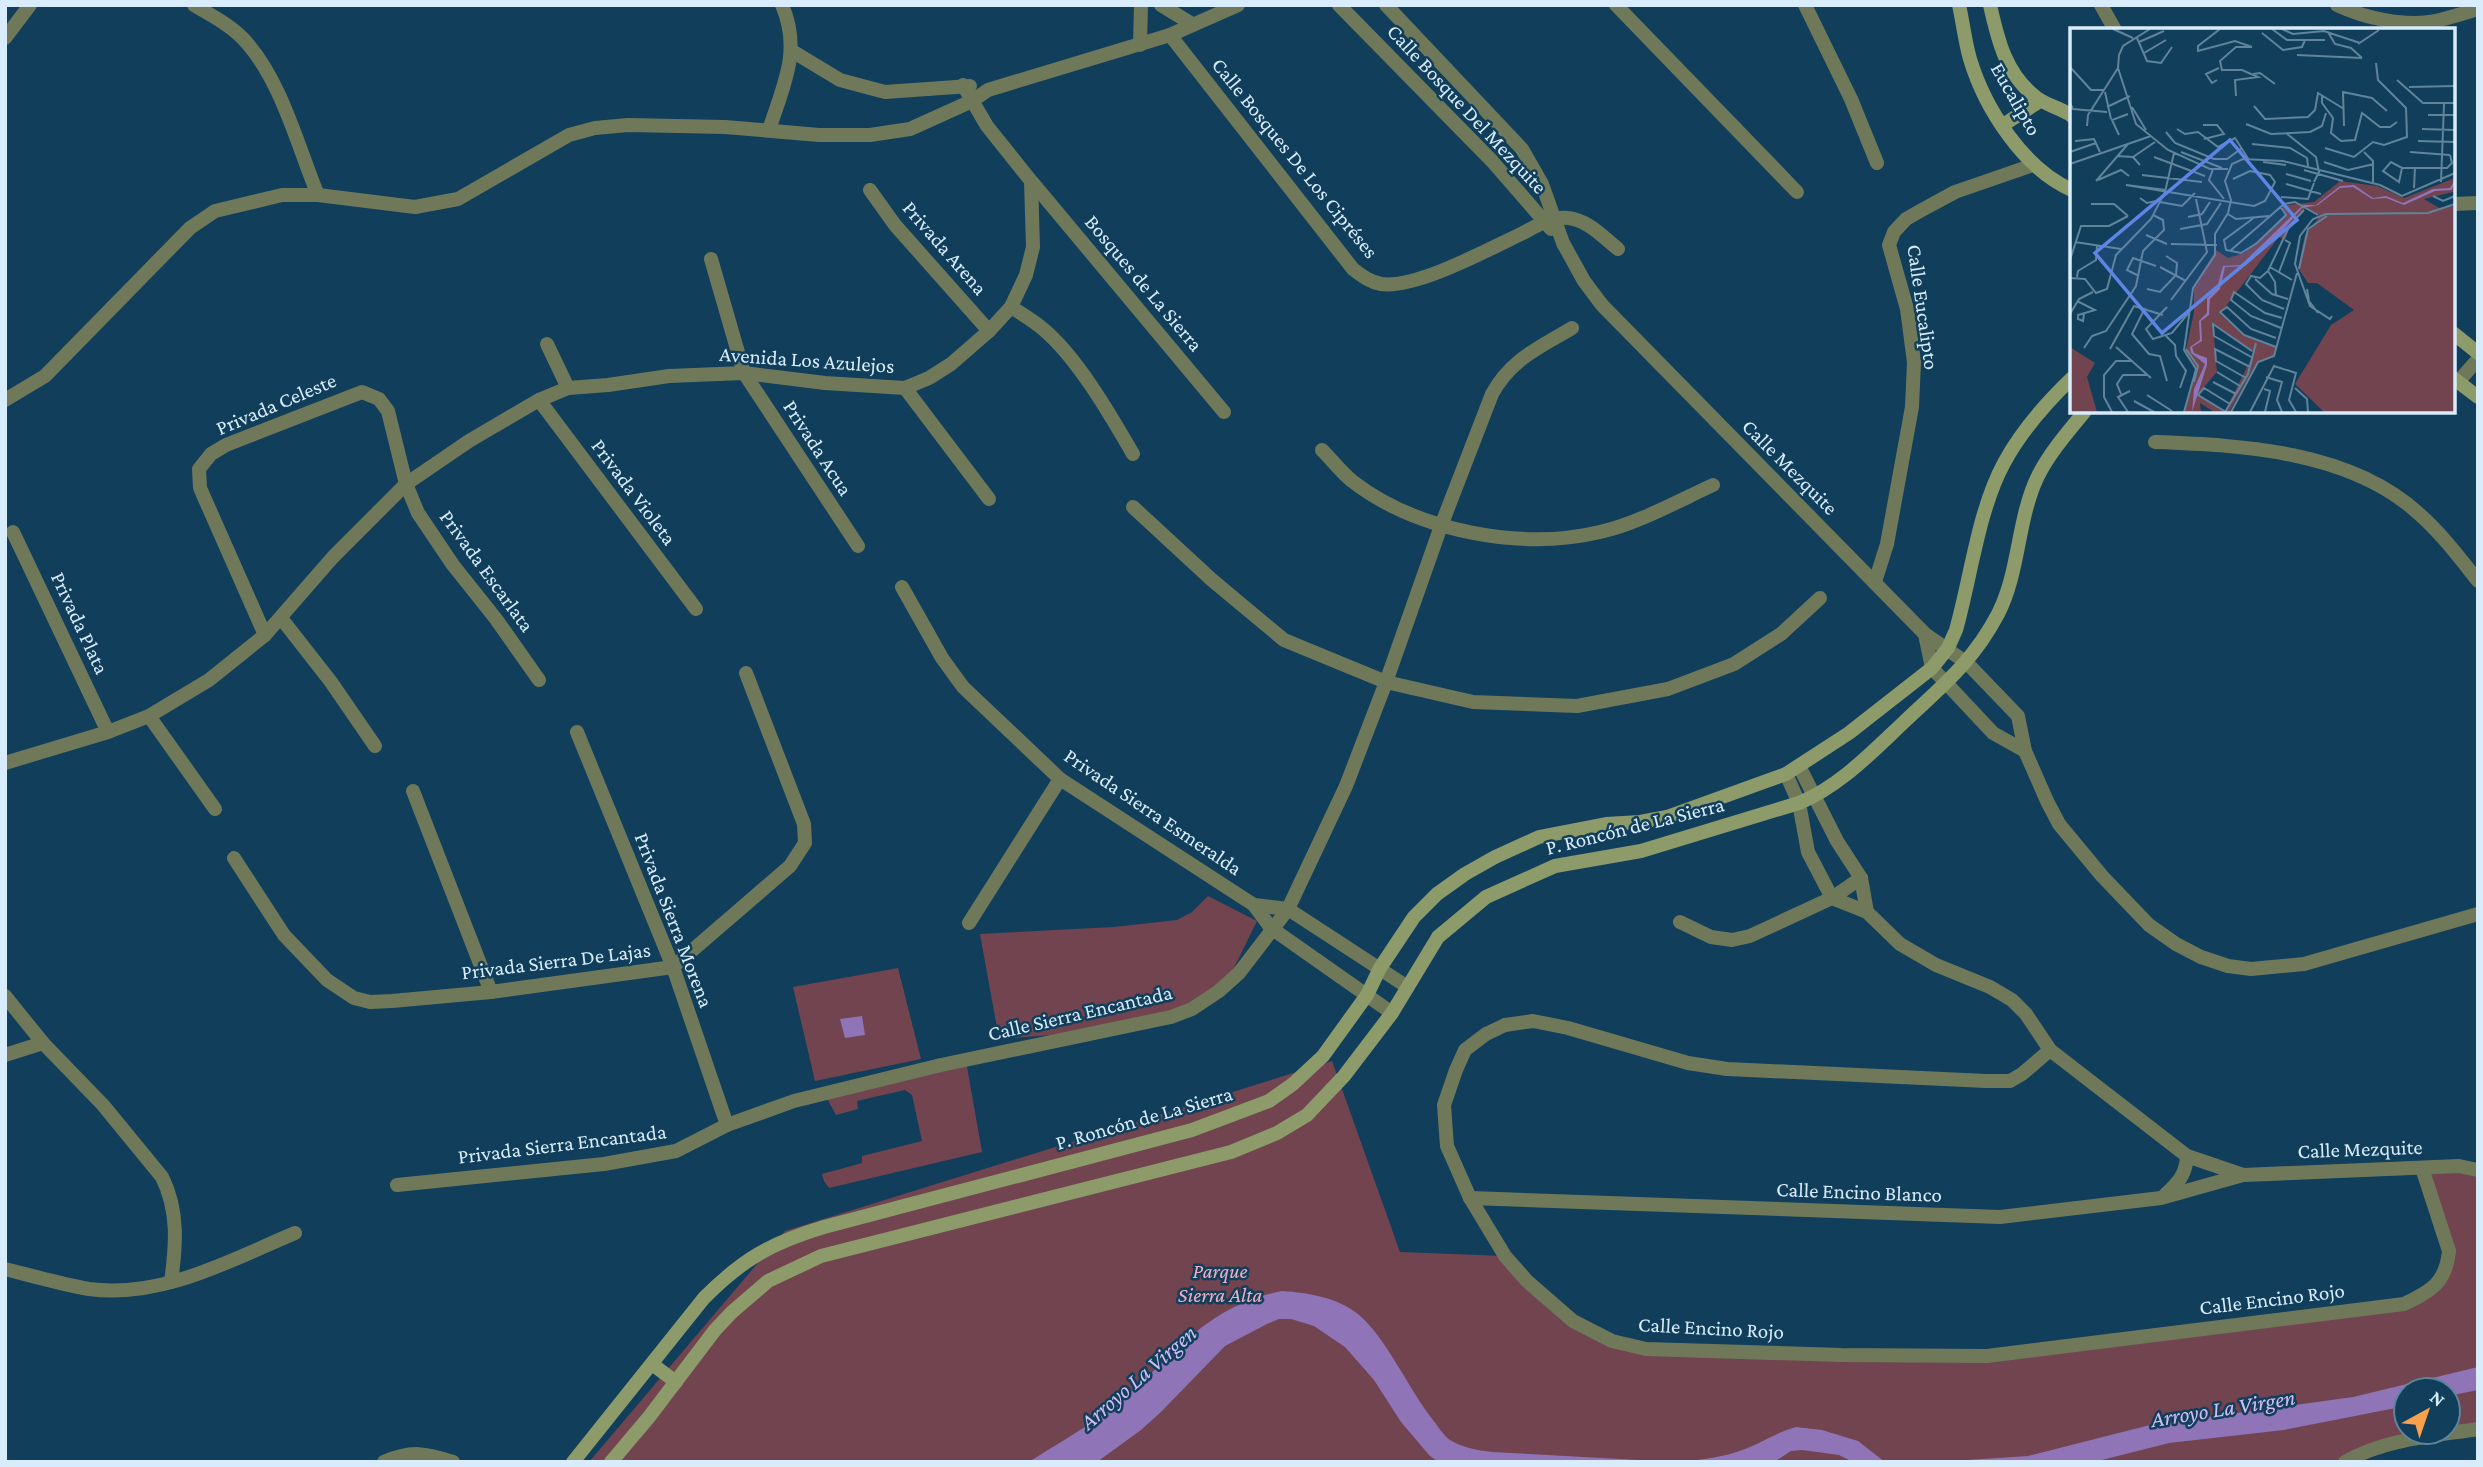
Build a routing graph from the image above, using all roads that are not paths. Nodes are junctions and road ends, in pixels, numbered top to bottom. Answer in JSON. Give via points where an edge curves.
{"nodes":[{"id":1,"x":30,"y":5,"type":"edge"},
{"id":2,"x":194,"y":5,"type":"edge"},
{"id":3,"x":782,"y":5,"type":"edge"},
{"id":4,"x":1141,"y":5,"type":"edge"},
{"id":5,"x":1161,"y":5,"type":"edge"},
{"id":6,"x":1238,"y":5,"type":"edge"},
{"id":7,"x":1339,"y":5,"type":"edge"},
{"id":8,"x":1386,"y":5,"type":"edge"},
{"id":9,"x":1616,"y":5,"type":"edge"},
{"id":10,"x":1805,"y":5,"type":"edge"},
{"id":11,"x":1959,"y":5,"type":"edge"},
{"id":12,"x":1990,"y":5,"type":"edge"},
{"id":13,"x":2101,"y":5,"type":"edge"},
{"id":14,"x":2337,"y":5,"type":"edge"},
{"id":15,"x":2478,"y":9,"type":"edge"},
{"id":16,"x":1192,"y":24,"type":"junction"},
{"id":17,"x":2114,"y":28,"type":"edge"},
{"id":18,"x":1170,"y":35,"type":"junction"},
{"id":19,"x":5,"y":38,"type":"edge"},
{"id":20,"x":1140,"y":45,"type":"junction"},
{"id":21,"x":792,"y":51,"type":"junction"},
{"id":22,"x":963,"y":85,"type":"junction"},
{"id":23,"x":988,"y":90,"type":"junction"},
{"id":24,"x":972,"y":101,"type":"junction"},
{"id":25,"x":2040,"y":101,"type":"junction"},
{"id":26,"x":2070,"y":115,"type":"edge"},
{"id":27,"x":2003,"y":125,"type":"junction"},
{"id":28,"x":769,"y":130,"type":"junction"},
{"id":29,"x":1877,"y":163,"type":"dead end"},
{"id":30,"x":2033,"y":165,"type":"junction"},
{"id":31,"x":1031,"y":181,"type":"junction"},
{"id":32,"x":2070,"y":189,"type":"edge"},
{"id":33,"x":870,"y":190,"type":"dead end"},
{"id":34,"x":1797,"y":192,"type":"dead end"},
{"id":35,"x":318,"y":195,"type":"junction"},
{"id":36,"x":2478,"y":203,"type":"edge"},
{"id":37,"x":2455,"y":204,"type":"edge"},
{"id":38,"x":1550,"y":220,"type":"junction"},
{"id":39,"x":1618,"y":249,"type":"dead end"},
{"id":40,"x":711,"y":259,"type":"dead end"},
{"id":41,"x":1011,"y":307,"type":"junction"},
{"id":42,"x":1572,"y":328,"type":"dead end"},
{"id":43,"x":1625,"y":330,"type":"joint"},
{"id":44,"x":989,"y":331,"type":"junction"},
{"id":45,"x":2455,"y":335,"type":"edge"},
{"id":46,"x":547,"y":344,"type":"dead end"},
{"id":47,"x":2478,"y":353,"type":"edge"},
{"id":48,"x":2478,"y":359,"type":"edge"},
{"id":49,"x":744,"y":373,"type":"junction"},
{"id":50,"x":2070,"y":380,"type":"edge"},
{"id":51,"x":2456,"y":380,"type":"edge"},
{"id":52,"x":568,"y":388,"type":"junction"},
{"id":53,"x":905,"y":388,"type":"junction"},
{"id":54,"x":2478,"y":397,"type":"edge"},
{"id":55,"x":5,"y":400,"type":"edge"},
{"id":56,"x":539,"y":400,"type":"junction"},
{"id":57,"x":1224,"y":412,"type":"dead end"},
{"id":58,"x":2083,"y":413,"type":"edge"},
{"id":59,"x":2155,"y":442,"type":"dead end"},
{"id":60,"x":1322,"y":450,"type":"dead end"},
{"id":61,"x":1133,"y":454,"type":"dead end"},
{"id":62,"x":405,"y":484,"type":"junction"},
{"id":63,"x":1713,"y":485,"type":"dead end"},
{"id":64,"x":989,"y":499,"type":"dead end"},
{"id":65,"x":1133,"y":507,"type":"dead end"},
{"id":66,"x":1441,"y":526,"type":"junction"},
{"id":67,"x":13,"y":532,"type":"dead end"},
{"id":68,"x":858,"y":546,"type":"dead end"},
{"id":69,"x":2478,"y":581,"type":"edge"},
{"id":70,"x":1874,"y":582,"type":"junction"},
{"id":71,"x":902,"y":587,"type":"dead end"},
{"id":72,"x":1820,"y":598,"type":"dead end"},
{"id":73,"x":696,"y":609,"type":"dead end"},
{"id":74,"x":281,"y":618,"type":"junction"},
{"id":75,"x":1925,"y":634,"type":"junction"},
{"id":76,"x":265,"y":635,"type":"junction"},
{"id":77,"x":1948,"y":648,"type":"junction"},
{"id":78,"x":1967,"y":663,"type":"junction"},
{"id":79,"x":1932,"y":668,"type":"junction"},
{"id":80,"x":746,"y":673,"type":"dead end"},
{"id":81,"x":539,"y":680,"type":"dead end"},
{"id":82,"x":1386,"y":682,"type":"junction"},
{"id":83,"x":1947,"y":684,"type":"junction"},
{"id":84,"x":149,"y":716,"type":"junction"},
{"id":85,"x":108,"y":732,"type":"junction"},
{"id":86,"x":577,"y":732,"type":"dead end"},
{"id":87,"x":375,"y":746,"type":"dead end"},
{"id":88,"x":2025,"y":751,"type":"junction"},
{"id":89,"x":5,"y":763,"type":"edge"},
{"id":90,"x":1793,"y":771,"type":"junction"},
{"id":91,"x":1060,"y":779,"type":"junction"},
{"id":92,"x":414,"y":791,"type":"dead end"},
{"id":93,"x":1816,"y":796,"type":"junction"},
{"id":94,"x":1799,"y":803,"type":"junction"},
{"id":95,"x":215,"y":809,"type":"dead end"},
{"id":96,"x":234,"y":858,"type":"dead end"},
{"id":97,"x":1861,"y":878,"type":"junction"},
{"id":98,"x":1832,"y":898,"type":"junction"},
{"id":99,"x":1255,"y":905,"type":"junction"},
{"id":100,"x":1288,"y":909,"type":"junction"},
{"id":101,"x":1867,"y":912,"type":"junction"},
{"id":102,"x":2478,"y":914,"type":"edge"},
{"id":103,"x":1680,"y":922,"type":"dead end"},
{"id":104,"x":969,"y":923,"type":"dead end"},
{"id":105,"x":1271,"y":928,"type":"junction"},
{"id":106,"x":673,"y":967,"type":"junction"},
{"id":107,"x":1380,"y":968,"type":"junction"},
{"id":108,"x":1406,"y":986,"type":"junction"},
{"id":109,"x":491,"y":992,"type":"junction"},
{"id":110,"x":1367,"y":995,"type":"junction"},
{"id":111,"x":5,"y":996,"type":"edge"},
{"id":112,"x":1392,"y":1013,"type":"junction"},
{"id":113,"x":43,"y":1044,"type":"junction"},
{"id":114,"x":2050,"y":1049,"type":"junction"},
{"id":115,"x":5,"y":1055,"type":"edge"},
{"id":116,"x":727,"y":1125,"type":"junction"},
{"id":117,"x":2187,"y":1156,"type":"junction"},
{"id":118,"x":2422,"y":1168,"type":"junction"},
{"id":119,"x":2478,"y":1170,"type":"edge"},
{"id":120,"x":2243,"y":1175,"type":"junction"},
{"id":121,"x":397,"y":1185,"type":"dead end"},
{"id":122,"x":1470,"y":1198,"type":"junction"},
{"id":123,"x":2161,"y":1198,"type":"junction"},
{"id":124,"x":295,"y":1233,"type":"dead end"},
{"id":125,"x":5,"y":1269,"type":"edge"},
{"id":126,"x":172,"y":1282,"type":"junction"},
{"id":127,"x":652,"y":1364,"type":"junction"},
{"id":128,"x":676,"y":1382,"type":"junction"},
{"id":129,"x":2478,"y":1429,"type":"edge"},
{"id":130,"x":384,"y":1462,"type":"edge"},
{"id":131,"x":453,"y":1462,"type":"edge"},
{"id":132,"x":573,"y":1462,"type":"edge"},
{"id":133,"x":611,"y":1462,"type":"edge"},
{"id":134,"x":2345,"y":1462,"type":"edge"}],
"edges":[{"from":1,"to":19,"type":"street"},
{"from":2,"to":35,"type":"street","via":[[229,27],[258,58],[272,80]]},
{"from":3,"to":21,"type":"street"},
{"from":4,"to":20,"type":"street"},
{"from":5,"to":16,"type":"street"},
{"from":6,"to":16,"type":"street"},
{"from":7,"to":38,"type":"street","name":"Calle Bosque Del Mezquite"},
{"from":8,"to":38,"type":"street","name":"Calle Bosque Del Mezquite","via":[[1522,149],[1542,184]]},
{"from":9,"to":34,"type":"street"},
{"from":10,"to":29,"type":"street"},
{"from":11,"to":27,"type":"street","name":"Eucalipto","via":[[1970,59]]},
{"from":12,"to":25,"type":"street","name":"Eucalipto","via":[[2010,70]]},
{"from":13,"to":17,"type":"street"},
{"from":14,"to":15,"type":"street","via":[[2389,21],[2432,22]]},
{"from":16,"to":18,"type":"street"},
{"from":18,"to":20,"type":"street"},
{"from":18,"to":38,"type":"street","name":"Calle Bosques De Los Cipréses","via":[[1353,269],[1368,281],[1398,284],[1417,279]]},
{"from":20,"to":23,"type":"street"},
{"from":21,"to":22,"type":"street","via":[[840,80],[884,92]]},
{"from":21,"to":28,"type":"street"},
{"from":22,"to":23,"type":"street"},
{"from":22,"to":24,"type":"street"},
{"from":23,"to":24,"type":"street"},
{"from":24,"to":28,"type":"street","via":[[910,129],[870,135]]},
{"from":24,"to":31,"type":"street"},
{"from":25,"to":26,"type":"street","name":"Eucalipto"},
{"from":25,"to":27,"type":"street"},
{"from":27,"to":30,"type":"street","name":"Eucalipto"},
{"from":28,"to":35,"type":"street","via":[[596,128],[569,135],[458,200],[415,207]]},
{"from":30,"to":32,"type":"street","name":"Eucalipto"},
{"from":30,"to":70,"type":"street","name":"Calle Eucalipto","via":[[1955,192],[1920,211],[1894,232],[1889,245],[1907,309],[1914,362],[1912,407],[1886,544]]},
{"from":31,"to":41,"type":"street","name":"Avenida Los Azulejos","via":[[1033,247]]},
{"from":31,"to":57,"type":"street","name":"Bosques de La Sierra"},
{"from":33,"to":44,"type":"street","name":"Privada Arena"},
{"from":35,"to":55,"type":"street","via":[[282,195],[215,211],[170,247],[45,376]]},
{"from":36,"to":37,"type":"street"},
{"from":38,"to":39,"type":"street","via":[[1578,220]]},
{"from":38,"to":43,"type":"street","name":"Calle Bosque Del Mezquite","via":[[1584,281]]},
{"from":40,"to":49,"type":"street","name":"Privada Acua"},
{"from":41,"to":44,"type":"street","name":"Avenida Los Azulejos"},
{"from":41,"to":61,"type":"street","via":[[1044,330],[1066,354]]},
{"from":42,"to":66,"type":"street","name":"Calle Sierra Encantada","via":[[1519,359],[1500,379]]},
{"from":43,"to":70,"type":"street","name":"Calle Mezquite"},
{"from":44,"to":53,"type":"street","name":"Avenida Los Azulejos","via":[[951,365]]},
{"from":45,"to":47,"type":"street"},
{"from":46,"to":52,"type":"street"},
{"from":48,"to":51,"type":"street"},
{"from":49,"to":52,"type":"street","name":"Avenida Los Azulejos"},
{"from":49,"to":53,"type":"street","name":"Avenida Los Azulejos"},
{"from":49,"to":68,"type":"street","name":"Privada Acua"},
{"from":50,"to":77,"type":"street","name":"P. Roncón de La Sierra","via":[[2021,435],[2003,465]]},
{"from":51,"to":54,"type":"street"},
{"from":52,"to":56,"type":"street","name":"Avenida Los Azulejos"},
{"from":53,"to":64,"type":"street"},
{"from":56,"to":62,"type":"street","name":"Avenida Los Azulejos"},
{"from":56,"to":73,"type":"street","name":"Privada Violeta"},
{"from":58,"to":78,"type":"street","name":"P. Roncón de La Sierra","via":[[2037,478],[1998,614]]},
{"from":59,"to":69,"type":"street","via":[[2268,450],[2345,469],[2416,510]]},
{"from":60,"to":66,"type":"street","via":[[1370,494]]},
{"from":62,"to":74,"type":"street","name":"Avenida Los Azulejos"},
{"from":62,"to":76,"type":"street","name":"Privada Celeste","via":[[388,411],[379,399],[362,392],[211,454],[199,470],[200,488]]},
{"from":62,"to":81,"type":"street","name":"Privada Escarlata","via":[[418,513],[453,565]]},
{"from":63,"to":66,"type":"street","via":[[1601,532],[1506,538]]},
{"from":65,"to":82,"type":"street","via":[[1284,640]]},
{"from":66,"to":82,"type":"street","name":"Calle Sierra Encantada"},
{"from":67,"to":85,"type":"street","name":"Privada Plata"},
{"from":70,"to":75,"type":"street","name":"Calle Mezquite"},
{"from":71,"to":91,"type":"street","name":"Privada Sierra Esmeralda","via":[[963,687]]},
{"from":72,"to":82,"type":"street","via":[[1781,634],[1734,664],[1668,689],[1577,706],[1473,702]]},
{"from":74,"to":76,"type":"street","name":"Avenida Los Azulejos"},
{"from":74,"to":87,"type":"street"},
{"from":75,"to":77,"type":"street","name":"Calle Mezquite"},
{"from":75,"to":79,"type":"street"},
{"from":76,"to":84,"type":"street","name":"Avenida Los Azulejos","via":[[209,680]]},
{"from":77,"to":78,"type":"street","name":"Calle Mezquite"},
{"from":77,"to":79,"type":"street","name":"P. Roncón de La Sierra"},
{"from":78,"to":83,"type":"street","name":"P. Roncón de La Sierra"},
{"from":78,"to":88,"type":"street","name":"Calle Mezquite","via":[[2018,716]]},
{"from":79,"to":83,"type":"street"},
{"from":79,"to":90,"type":"street","name":"P. Roncón de La Sierra"},
{"from":80,"to":106,"type":"street","name":"Privada Sierra De Lajas","via":[[804,824],[805,843],[790,866]]},
{"from":82,"to":100,"type":"street","name":"Calle Sierra Encantada","via":[[1346,786]]},
{"from":83,"to":88,"type":"street","via":[[1993,733]]},
{"from":83,"to":93,"type":"street","name":"P. Roncón de La Sierra","via":[[1864,760]]},
{"from":84,"to":85,"type":"street","name":"Avenida Los Azulejos"},
{"from":84,"to":95,"type":"street"},
{"from":85,"to":89,"type":"street","name":"Avenida Los Azulejos"},
{"from":86,"to":106,"type":"street","name":"Privada Sierra Morena"},
{"from":88,"to":102,"type":"street","name":"Calle Mezquite","via":[[2060,824],[2102,876],[2149,925],[2201,957],[2251,969],[2305,964]]},
{"from":90,"to":93,"type":"street"},
{"from":90,"to":94,"type":"street"},
{"from":90,"to":107,"type":"street","name":"P. Roncón de La Sierra","via":[[1667,817],[1539,837],[1495,857],[1437,894],[1414,917]]},
{"from":91,"to":99,"type":"street","name":"Privada Sierra Esmeralda"},
{"from":91,"to":104,"type":"street"},
{"from":92,"to":109,"type":"street"},
{"from":93,"to":94,"type":"street","name":"P. Roncón de La Sierra"},
{"from":93,"to":97,"type":"street"},
{"from":94,"to":98,"type":"street","via":[[1808,852]]},
{"from":94,"to":108,"type":"street","name":"P. Roncón de La Sierra","via":[[1641,851],[1555,866],[1528,877],[1486,897],[1446,929]]},
{"from":96,"to":109,"type":"street","name":"Privada Sierra De Lajas","via":[[284,935],[327,980],[354,998],[370,1002]]},
{"from":97,"to":98,"type":"street"},
{"from":97,"to":101,"type":"street"},
{"from":98,"to":101,"type":"street"},
{"from":98,"to":103,"type":"street","via":[[1732,940],[1711,937]]},
{"from":99,"to":100,"type":"street","name":"Privada Sierra Esmeralda"},
{"from":99,"to":105,"type":"street","name":"Privada Sierra Esmeralda"},
{"from":100,"to":105,"type":"street","name":"Calle Sierra Encantada"},
{"from":100,"to":107,"type":"street"},
{"from":101,"to":114,"type":"street","via":[[1900,944],[2012,1000]]},
{"from":105,"to":110,"type":"street"},
{"from":105,"to":116,"type":"street","name":"Calle Sierra Encantada","via":[[1238,974],[1219,991],[1171,1017],[868,1081]]},
{"from":106,"to":109,"type":"street","name":"Privada Sierra De Lajas"},
{"from":106,"to":116,"type":"street","name":"Privada Sierra Morena"},
{"from":107,"to":108,"type":"street"},
{"from":107,"to":110,"type":"street","name":"P. Roncón de La Sierra"},
{"from":108,"to":112,"type":"street","name":"P. Roncón de La Sierra"},
{"from":110,"to":112,"type":"street"},
{"from":110,"to":127,"type":"street","name":"P. Roncón de La Sierra","via":[[1323,1056],[1285,1090],[1248,1111],[1192,1130],[824,1227],[770,1246],[704,1298]]},
{"from":111,"to":113,"type":"street"},
{"from":112,"to":128,"type":"street","name":"P. Roncón de La Sierra","via":[[1307,1115],[1277,1133],[1231,1152],[821,1256],[768,1281],[715,1330]]},
{"from":113,"to":115,"type":"street"},
{"from":113,"to":126,"type":"street","via":[[103,1105],[162,1177],[174,1217]]},
{"from":114,"to":117,"type":"street"},
{"from":114,"to":122,"type":"street","name":"Calle Encino Rojo","via":[[2010,1080],[1972,1081],[1727,1069],[1688,1063],[1533,1021],[1505,1025],[1465,1050],[1444,1105],[1447,1146]]},
{"from":116,"to":121,"type":"street","name":"Privada Sierra Encantada","via":[[676,1151],[643,1158]]},
{"from":117,"to":120,"type":"street"},
{"from":117,"to":123,"type":"street","via":[[2181,1180]]},
{"from":118,"to":119,"type":"street","name":"Calle Mezquite"},
{"from":118,"to":120,"type":"street","name":"Calle Mezquite"},
{"from":118,"to":122,"type":"street","name":"Calle Encino Rojo","via":[[2449,1251],[2448,1263],[2431,1291],[2404,1304],[1987,1356],[1646,1349],[1612,1341],[1573,1321],[1527,1281]]},
{"from":120,"to":123,"type":"street","name":"Calle Encino Blanco"},
{"from":122,"to":123,"type":"street","name":"Calle Encino Blanco","via":[[2000,1217]]},
{"from":124,"to":126,"type":"street"},
{"from":125,"to":126,"type":"street","via":[[89,1289],[142,1289]]},
{"from":127,"to":128,"type":"street"},
{"from":127,"to":132,"type":"street","name":"P. Roncón de La Sierra"},
{"from":128,"to":133,"type":"street","name":"P. Roncón de La Sierra"},
{"from":129,"to":134,"type":"street","via":[[2401,1440]]},
{"from":130,"to":131,"type":"street","via":[[412,1453]]}]}
